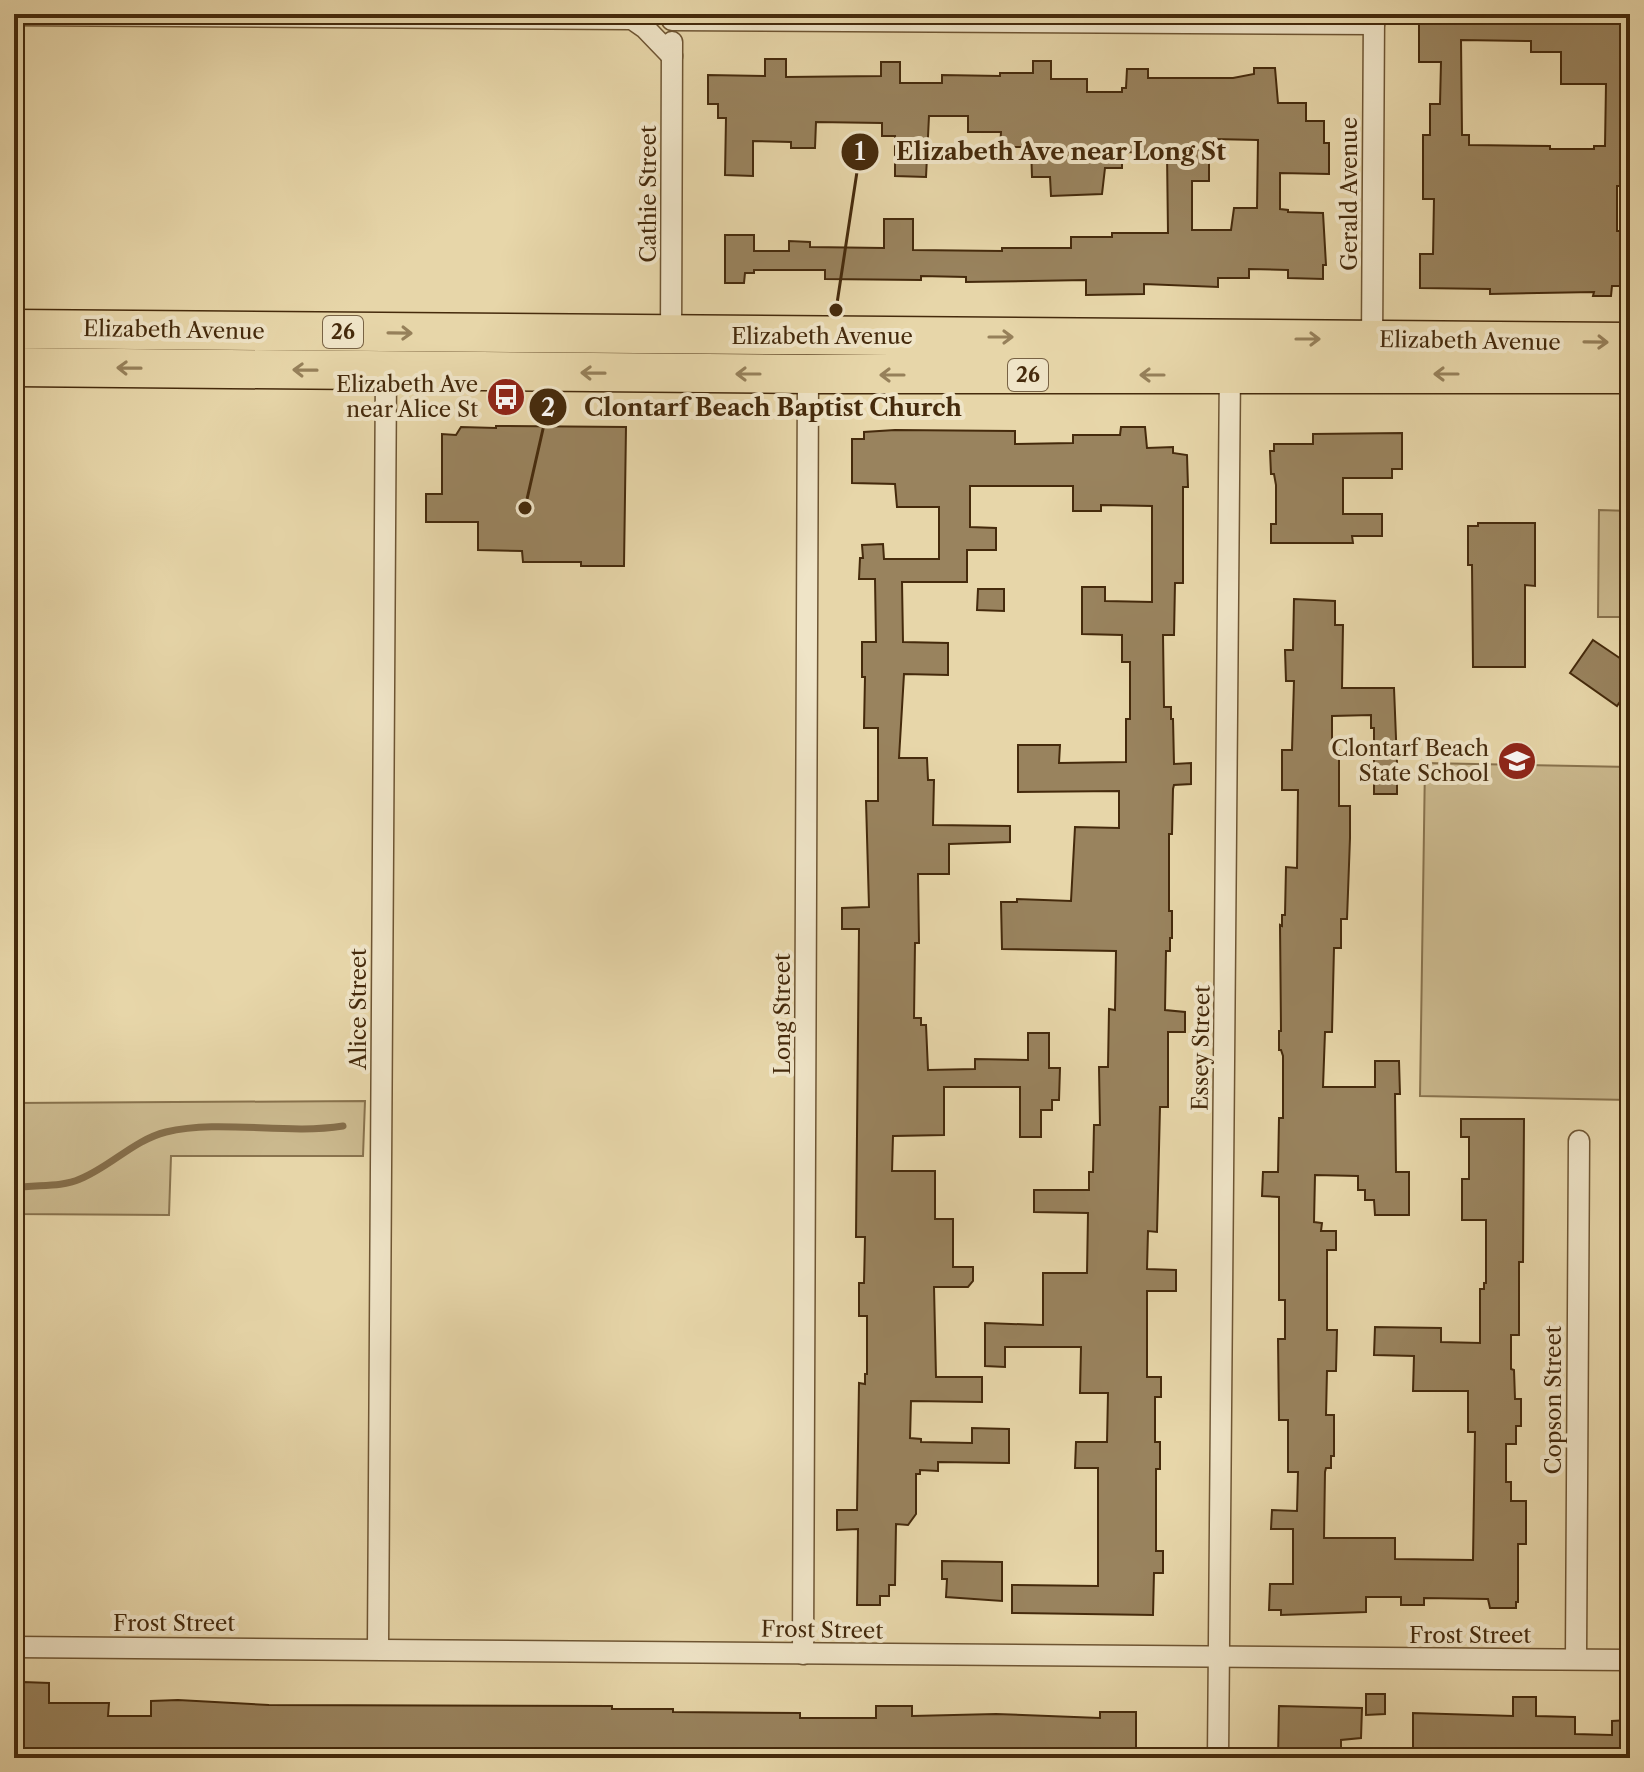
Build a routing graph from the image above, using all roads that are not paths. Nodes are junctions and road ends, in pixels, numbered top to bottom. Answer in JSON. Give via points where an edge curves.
{"nodes":[{"id":1,"x":14,"y":15,"type":"edge"},
{"id":2,"x":636,"y":17,"type":"edge"},
{"id":3,"x":672,"y":17,"type":"edge"},
{"id":4,"x":1374,"y":19,"type":"edge"},
{"id":5,"x":672,"y":56,"type":"junction"},
{"id":6,"x":14,"y":329,"type":"edge"},
{"id":7,"x":671,"y":335,"type":"junction"},
{"id":8,"x":1630,"y":342,"type":"edge"},
{"id":9,"x":1230,"y":357,"type":"junction"},
{"id":10,"x":1372,"y":357,"type":"junction"},
{"id":11,"x":14,"y":367,"type":"edge"},
{"id":12,"x":386,"y":370,"type":"junction"},
{"id":13,"x":671,"y":374,"type":"junction"},
{"id":14,"x":808,"y":374,"type":"junction"},
{"id":15,"x":1630,"y":374,"type":"edge"},
{"id":16,"x":1579,"y":1141,"type":"dead end"},
{"id":17,"x":14,"y":1647,"type":"edge"},
{"id":18,"x":378,"y":1648,"type":"junction"},
{"id":19,"x":803,"y":1654,"type":"junction"},
{"id":20,"x":1218,"y":1657,"type":"junction"},
{"id":21,"x":1576,"y":1659,"type":"junction"},
{"id":22,"x":1630,"y":1660,"type":"edge"},
{"id":23,"x":1218,"y":1758,"type":"edge"}],
"edges":[{"from":1,"to":2,"type":"street"},
{"from":2,"to":5,"type":"street"},
{"from":3,"to":4,"type":"street"},
{"from":3,"to":5,"type":"street","name":"Cathie Street"},
{"from":4,"to":10,"type":"street","name":"Gerald Avenue"},
{"from":5,"to":7,"type":"street","name":"Cathie Street"},
{"from":6,"to":7,"type":"highway","name":"Elizabeth Avenue","number":"26","one_way":true},
{"from":7,"to":9,"type":"highway","name":"Elizabeth Avenue","number":"26","one_way":true},
{"from":7,"to":13,"type":"street","name":"Cathie Street"},
{"from":10,"to":8,"type":"highway","name":"Elizabeth Avenue","number":"26","one_way":true},
{"from":9,"to":10,"type":"highway","name":"Elizabeth Avenue","number":"26"},
{"from":9,"to":14,"type":"highway","name":"Elizabeth Avenue","number":"26","one_way":true},
{"from":9,"to":20,"type":"street","name":"Essey Street"},
{"from":15,"to":10,"type":"highway","name":"Elizabeth Avenue","number":"26","one_way":true},
{"from":12,"to":11,"type":"highway","name":"Elizabeth Avenue","number":"26","one_way":true},
{"from":13,"to":12,"type":"highway","name":"Elizabeth Avenue","number":"26","one_way":true},
{"from":12,"to":18,"type":"street","name":"Alice Street"},
{"from":14,"to":13,"type":"highway","name":"Elizabeth Avenue","number":"26","one_way":true},
{"from":14,"to":19,"type":"street","name":"Long Street"},
{"from":16,"to":21,"type":"street","name":"Copson Street"},
{"from":17,"to":18,"type":"street","name":"Frost Street"},
{"from":18,"to":19,"type":"street","name":"Frost Street"},
{"from":19,"to":20,"type":"street","name":"Frost Street"},
{"from":20,"to":21,"type":"street","name":"Frost Street"},
{"from":20,"to":23,"type":"street","name":"Essey Street"},
{"from":21,"to":22,"type":"street","name":"Frost Street"}]}
